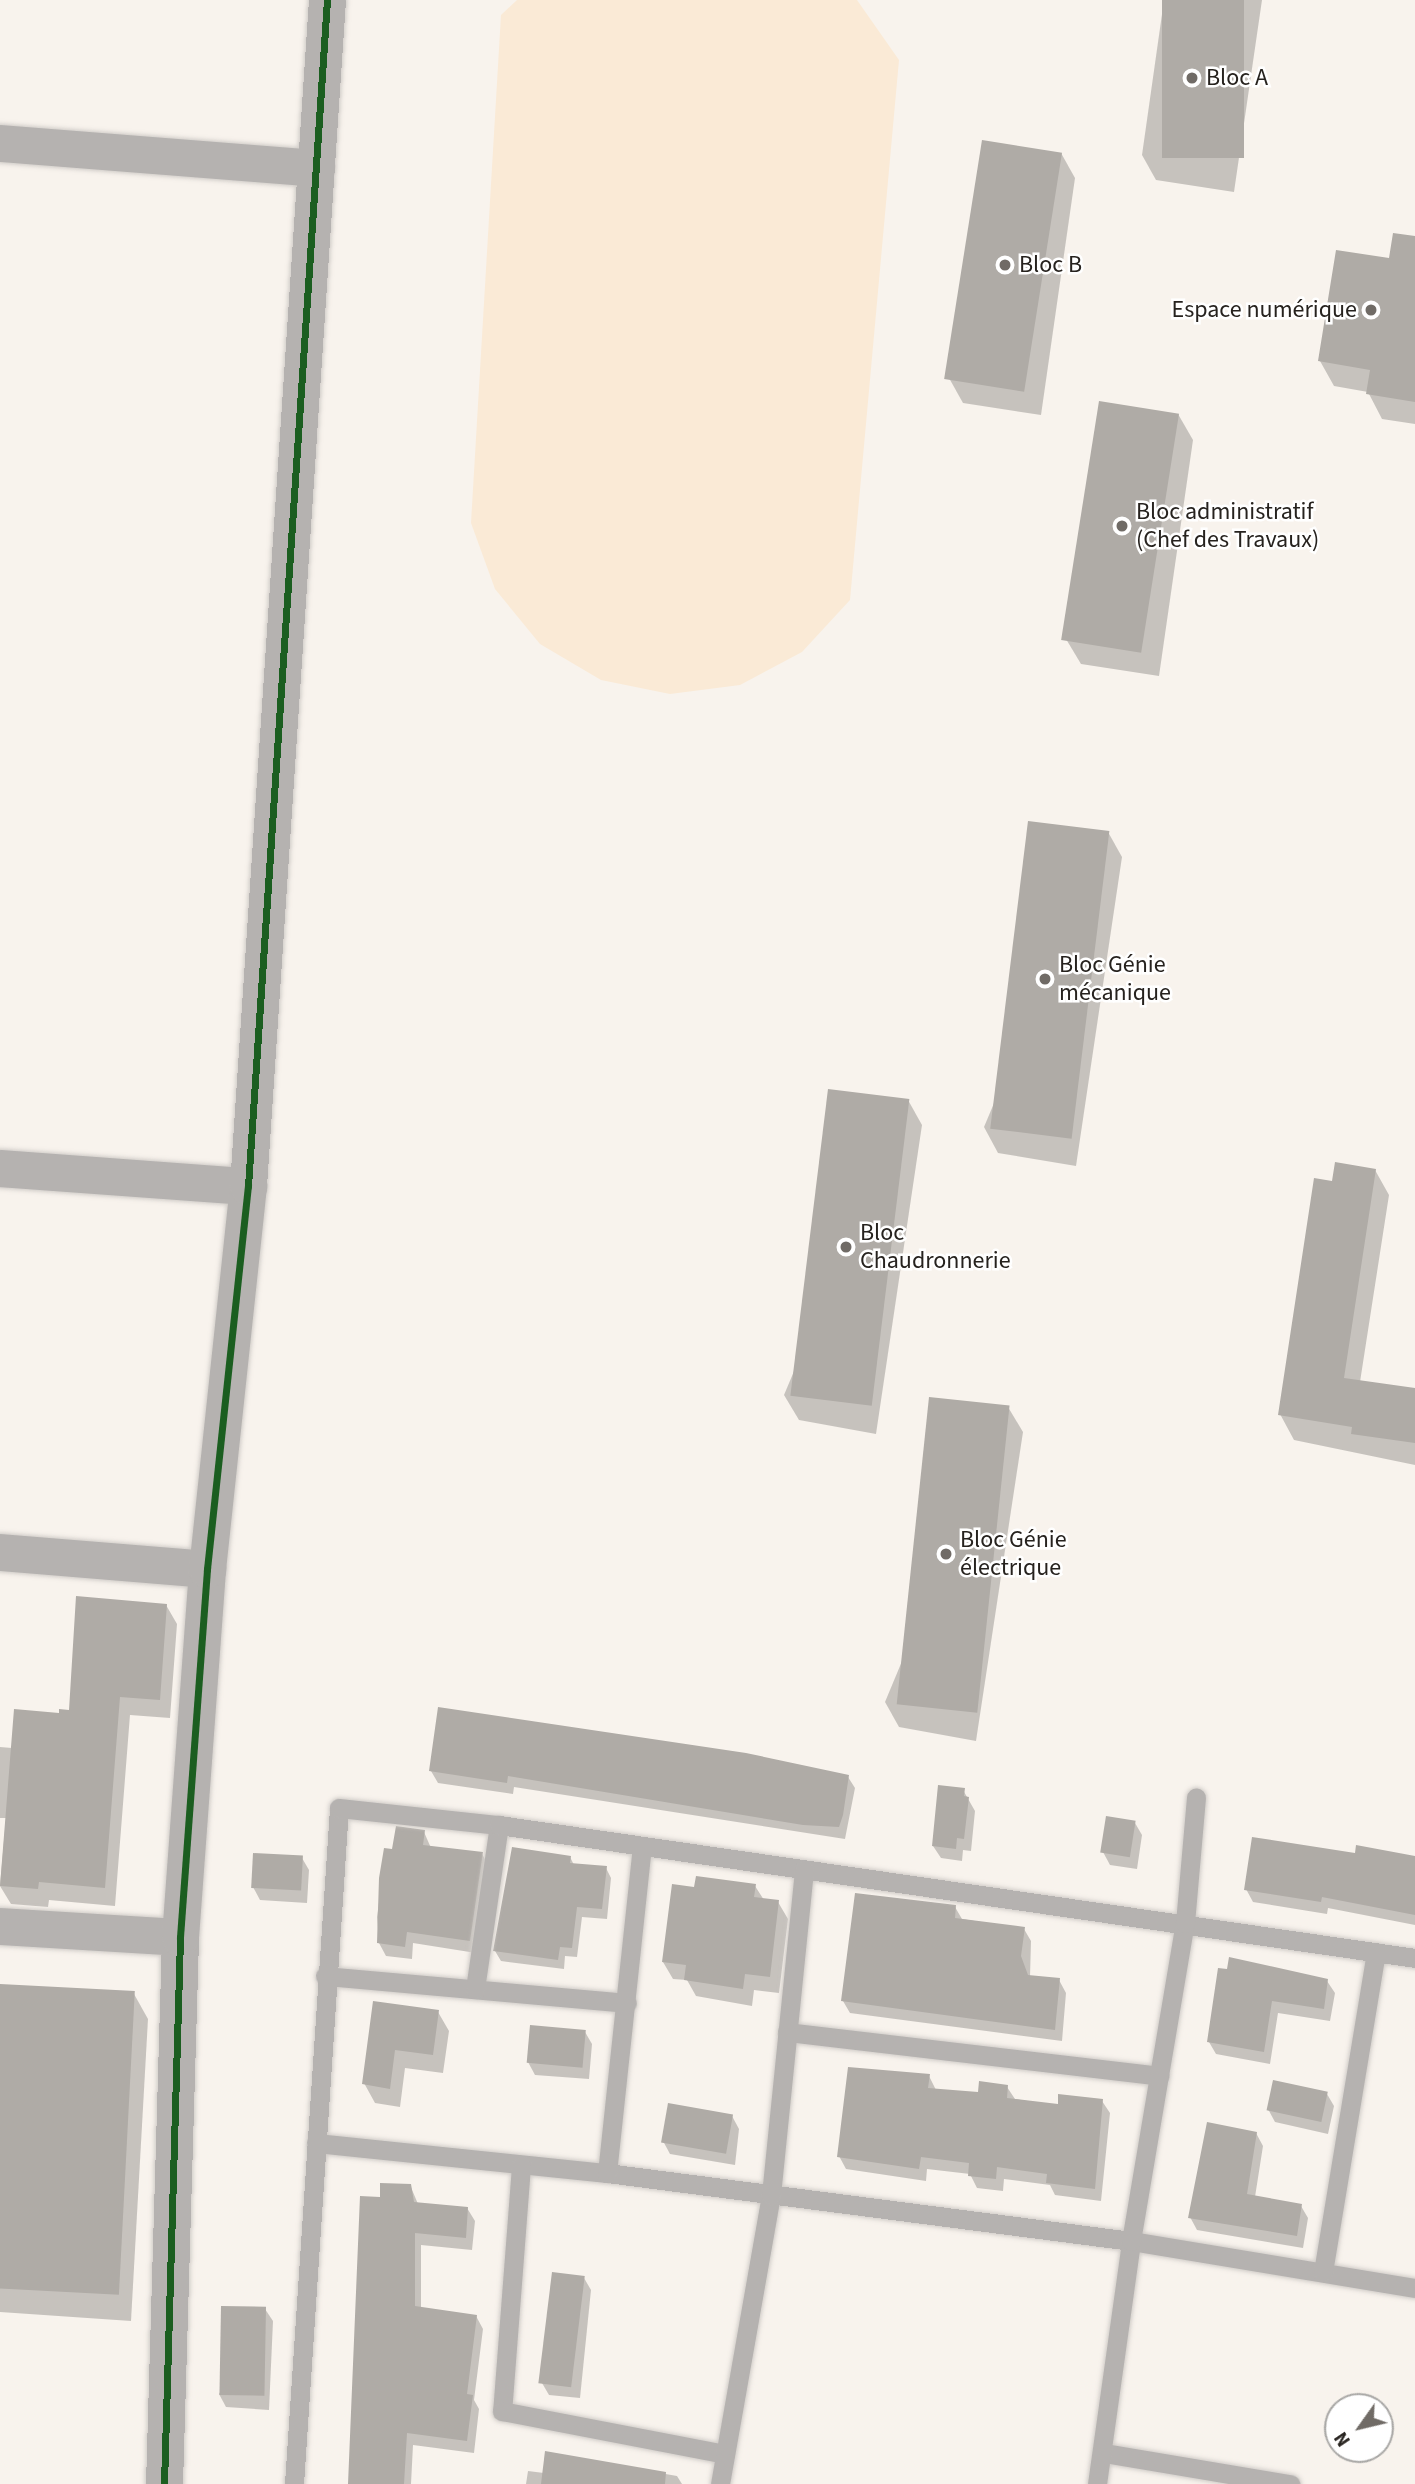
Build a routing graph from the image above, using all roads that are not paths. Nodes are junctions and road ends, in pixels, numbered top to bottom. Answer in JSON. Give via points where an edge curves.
{"nodes":[{"id":1,"x":327,"y":0,"type":"edge"},
{"id":2,"x":0,"y":144,"type":"edge"},
{"id":3,"x":316,"y":168,"type":"junction"},
{"id":4,"x":0,"y":1168,"type":"edge"},
{"id":5,"x":248,"y":1186,"type":"junction"},
{"id":6,"x":0,"y":1552,"type":"edge"},
{"id":7,"x":207,"y":1569,"type":"junction"},
{"id":8,"x":1196,"y":1797,"type":"dead end"},
{"id":9,"x":499,"y":1825,"type":"junction"},
{"id":10,"x":642,"y":1847,"type":"junction"},
{"id":11,"x":804,"y":1870,"type":"junction"},
{"id":12,"x":1185,"y":1923,"type":"junction"},
{"id":13,"x":0,"y":1926,"type":"edge"},
{"id":14,"x":180,"y":1937,"type":"junction"},
{"id":15,"x":1376,"y":1952,"type":"junction"},
{"id":16,"x":1415,"y":1958,"type":"edge"},
{"id":17,"x":325,"y":1976,"type":"junction"},
{"id":18,"x":475,"y":1989,"type":"junction"},
{"id":19,"x":627,"y":2003,"type":"junction"},
{"id":20,"x":787,"y":2032,"type":"junction"},
{"id":21,"x":1159,"y":2076,"type":"junction"},
{"id":22,"x":316,"y":2143,"type":"junction"},
{"id":23,"x":521,"y":2166,"type":"junction"},
{"id":24,"x":607,"y":2173,"type":"junction"},
{"id":25,"x":771,"y":2195,"type":"junction"},
{"id":26,"x":1131,"y":2241,"type":"junction"},
{"id":27,"x":1323,"y":2272,"type":"junction"},
{"id":28,"x":1415,"y":2288,"type":"edge"},
{"id":29,"x":1104,"y":2453,"type":"junction"},
{"id":30,"x":725,"y":2454,"type":"junction"},
{"id":31,"x":164,"y":2484,"type":"edge"},
{"id":32,"x":295,"y":2484,"type":"edge"},
{"id":33,"x":720,"y":2484,"type":"edge"},
{"id":34,"x":1097,"y":2484,"type":"edge"},
{"id":35,"x":1290,"y":2484,"type":"edge"}],
"edges":[{"from":1,"to":3,"type":"street"},
{"from":2,"to":3,"type":"street"},
{"from":3,"to":5,"type":"street"},
{"from":4,"to":5,"type":"street"},
{"from":5,"to":7,"type":"street"},
{"from":6,"to":7,"type":"street"},
{"from":7,"to":14,"type":"street"},
{"from":8,"to":12,"type":"lane"},
{"from":9,"to":10,"type":"lane"},
{"from":9,"to":17,"type":"lane","via":[[339,1808]]},
{"from":9,"to":18,"type":"lane"},
{"from":10,"to":11,"type":"lane"},
{"from":10,"to":19,"type":"lane"},
{"from":11,"to":12,"type":"lane"},
{"from":11,"to":20,"type":"lane"},
{"from":12,"to":15,"type":"lane"},
{"from":12,"to":21,"type":"lane"},
{"from":13,"to":14,"type":"street"},
{"from":14,"to":31,"type":"street"},
{"from":15,"to":16,"type":"lane"},
{"from":15,"to":27,"type":"lane"},
{"from":17,"to":18,"type":"lane"},
{"from":17,"to":22,"type":"lane"},
{"from":18,"to":19,"type":"lane"},
{"from":19,"to":24,"type":"lane"},
{"from":20,"to":21,"type":"lane"},
{"from":20,"to":25,"type":"lane"},
{"from":21,"to":26,"type":"lane"},
{"from":22,"to":23,"type":"lane"},
{"from":22,"to":32,"type":"lane"},
{"from":23,"to":24,"type":"lane"},
{"from":23,"to":30,"type":"lane","via":[[502,2411]]},
{"from":24,"to":25,"type":"lane"},
{"from":25,"to":26,"type":"lane"},
{"from":25,"to":30,"type":"lane"},
{"from":26,"to":27,"type":"lane"},
{"from":26,"to":29,"type":"lane"},
{"from":27,"to":28,"type":"lane"},
{"from":29,"to":34,"type":"lane"},
{"from":29,"to":35,"type":"lane"},
{"from":30,"to":33,"type":"lane"}]}
